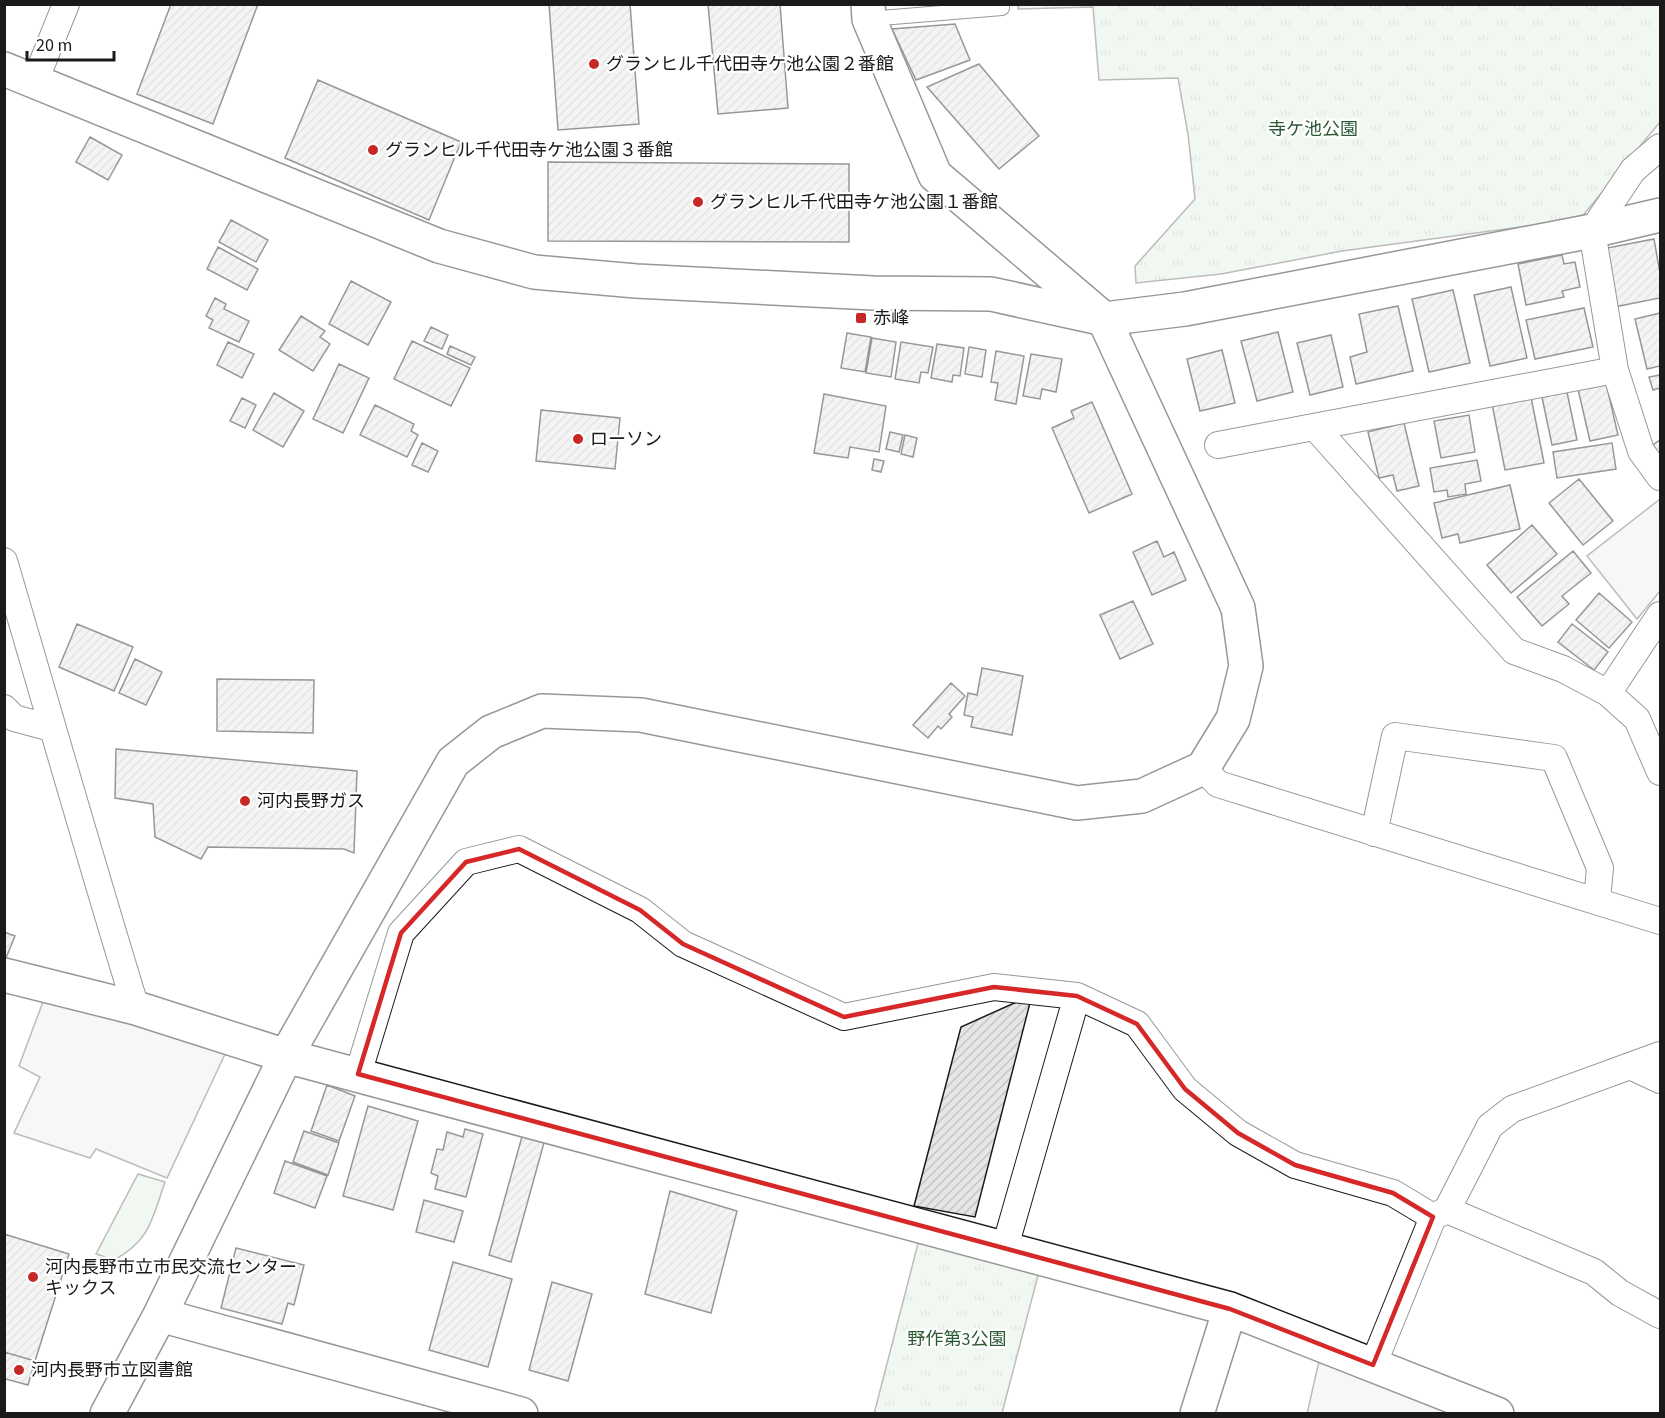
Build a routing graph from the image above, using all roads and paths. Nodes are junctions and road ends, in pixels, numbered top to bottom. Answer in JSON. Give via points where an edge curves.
{"nodes":[{"id":1,"x":66,"y":4,"type":"edge"},
{"id":2,"x":1002,"y":4,"type":"edge"},
{"id":3,"x":869,"y":12,"type":"edge"},
{"id":4,"x":4,"y":69,"type":"edge"},
{"id":5,"x":35,"y":81,"type":"junction"},
{"id":6,"x":1660,"y":147,"type":"edge"},
{"id":7,"x":1660,"y":215,"type":"edge"},
{"id":8,"x":1592,"y":231,"type":"junction"},
{"id":9,"x":1104,"y":319,"type":"junction"},
{"id":10,"x":1615,"y":370,"type":"junction"},
{"id":11,"x":1315,"y":427,"type":"junction"},
{"id":12,"x":1218,"y":445,"type":"dead end"},
{"id":13,"x":1660,"y":477,"type":"edge"},
{"id":14,"x":4,"y":561,"type":"edge"},
{"id":15,"x":1660,"y":615,"type":"edge"},
{"id":16,"x":1608,"y":693,"type":"junction"},
{"id":17,"x":4,"y":708,"type":"edge"},
{"id":18,"x":51,"y":728,"type":"junction"},
{"id":19,"x":1203,"y":768,"type":"junction"},
{"id":20,"x":1660,"y":772,"type":"edge"},
{"id":21,"x":1374,"y":833,"type":"junction"},
{"id":22,"x":1597,"y":900,"type":"junction"},
{"id":23,"x":1660,"y":921,"type":"edge"},
{"id":24,"x":4,"y":975,"type":"edge"},
{"id":25,"x":1077,"y":996,"type":"junction"},
{"id":26,"x":136,"y":1008,"type":"junction"},
{"id":27,"x":1660,"y":1055,"type":"edge"},
{"id":28,"x":286,"y":1056,"type":"junction"},
{"id":29,"x":1630,"y":1066,"type":"junction"},
{"id":30,"x":358,"y":1074,"type":"junction"},
{"id":31,"x":1660,"y":1080,"type":"edge"},
{"id":32,"x":1440,"y":1214,"type":"junction"},
{"id":33,"x":1005,"y":1247,"type":"junction"},
{"id":34,"x":1230,"y":1308,"type":"junction"},
{"id":35,"x":160,"y":1315,"type":"junction"},
{"id":36,"x":1660,"y":1315,"type":"edge"},
{"id":37,"x":1373,"y":1365,"type":"junction"},
{"id":38,"x":437,"y":1402,"type":"edge"},
{"id":39,"x":107,"y":1413,"type":"edge"},
{"id":40,"x":521,"y":1413,"type":"edge"},
{"id":41,"x":1197,"y":1413,"type":"edge"},
{"id":42,"x":1497,"y":1413,"type":"edge"}],
"edges":[{"from":1,"to":5,"type":"street"},
{"from":2,"to":3,"type":"lane","via":[[1002,8],[982,11]]},
{"from":3,"to":9,"type":"street","via":[[935,175]]},
{"from":4,"to":5,"type":"street"},
{"from":5,"to":9,"type":"street","via":[[439,246],[534,272],[873,293],[991,294]]},
{"from":6,"to":8,"type":"street","via":[[1633,170]]},
{"from":7,"to":8,"type":"street"},
{"from":8,"to":9,"type":"street","via":[[1185,309]]},
{"from":8,"to":10,"type":"street"},
{"from":9,"to":19,"type":"street","via":[[1238,608],[1246,666],[1233,719]]},
{"from":10,"to":11,"type":"street"},
{"from":10,"to":13,"type":"street","via":[[1641,451]]},
{"from":11,"to":12,"type":"street"},
{"from":11,"to":16,"type":"street","via":[[1514,651],[1563,669]]},
{"from":14,"to":18,"type":"street","via":[[31,644]]},
{"from":15,"to":16,"type":"street"},
{"from":16,"to":20,"type":"street","via":[[1637,719]]},
{"from":17,"to":18,"type":"street","via":[[14,718]]},
{"from":18,"to":26,"type":"street"},
{"from":19,"to":21,"type":"street","via":[[1218,784]]},
{"from":19,"to":28,"type":"street","via":[[1142,796],[1077,803],[641,715],[542,711],[491,732],[453,762]]},
{"from":21,"to":22,"type":"street"},
{"from":21,"to":22,"type":"street","via":[[1395,736],[1554,758],[1600,868]]},
{"from":22,"to":23,"type":"street"},
{"from":24,"to":26,"type":"street"},
{"from":25,"to":30,"type":"street","via":[[994,987],[844,1017],[683,944],[640,910],[519,849],[466,862],[400,933]]},
{"from":25,"to":32,"type":"street","via":[[1137,1024],[1185,1089],[1238,1133],[1295,1165],[1393,1193]]},
{"from":25,"to":33,"type":"street"},
{"from":26,"to":28,"type":"street"},
{"from":27,"to":29,"type":"street"},
{"from":28,"to":30,"type":"street"},
{"from":28,"to":35,"type":"street"},
{"from":29,"to":31,"type":"street"},
{"from":29,"to":32,"type":"street","via":[[1504,1115],[1490,1126]]},
{"from":30,"to":33,"type":"street"},
{"from":32,"to":36,"type":"street","via":[[1594,1272],[1620,1293]]},
{"from":32,"to":37,"type":"street"},
{"from":33,"to":34,"type":"street"},
{"from":34,"to":37,"type":"street"},
{"from":34,"to":41,"type":"street"},
{"from":35,"to":38,"type":"street"},
{"from":35,"to":39,"type":"street"},
{"from":37,"to":42,"type":"street"},
{"from":38,"to":40,"type":"street"}]}
